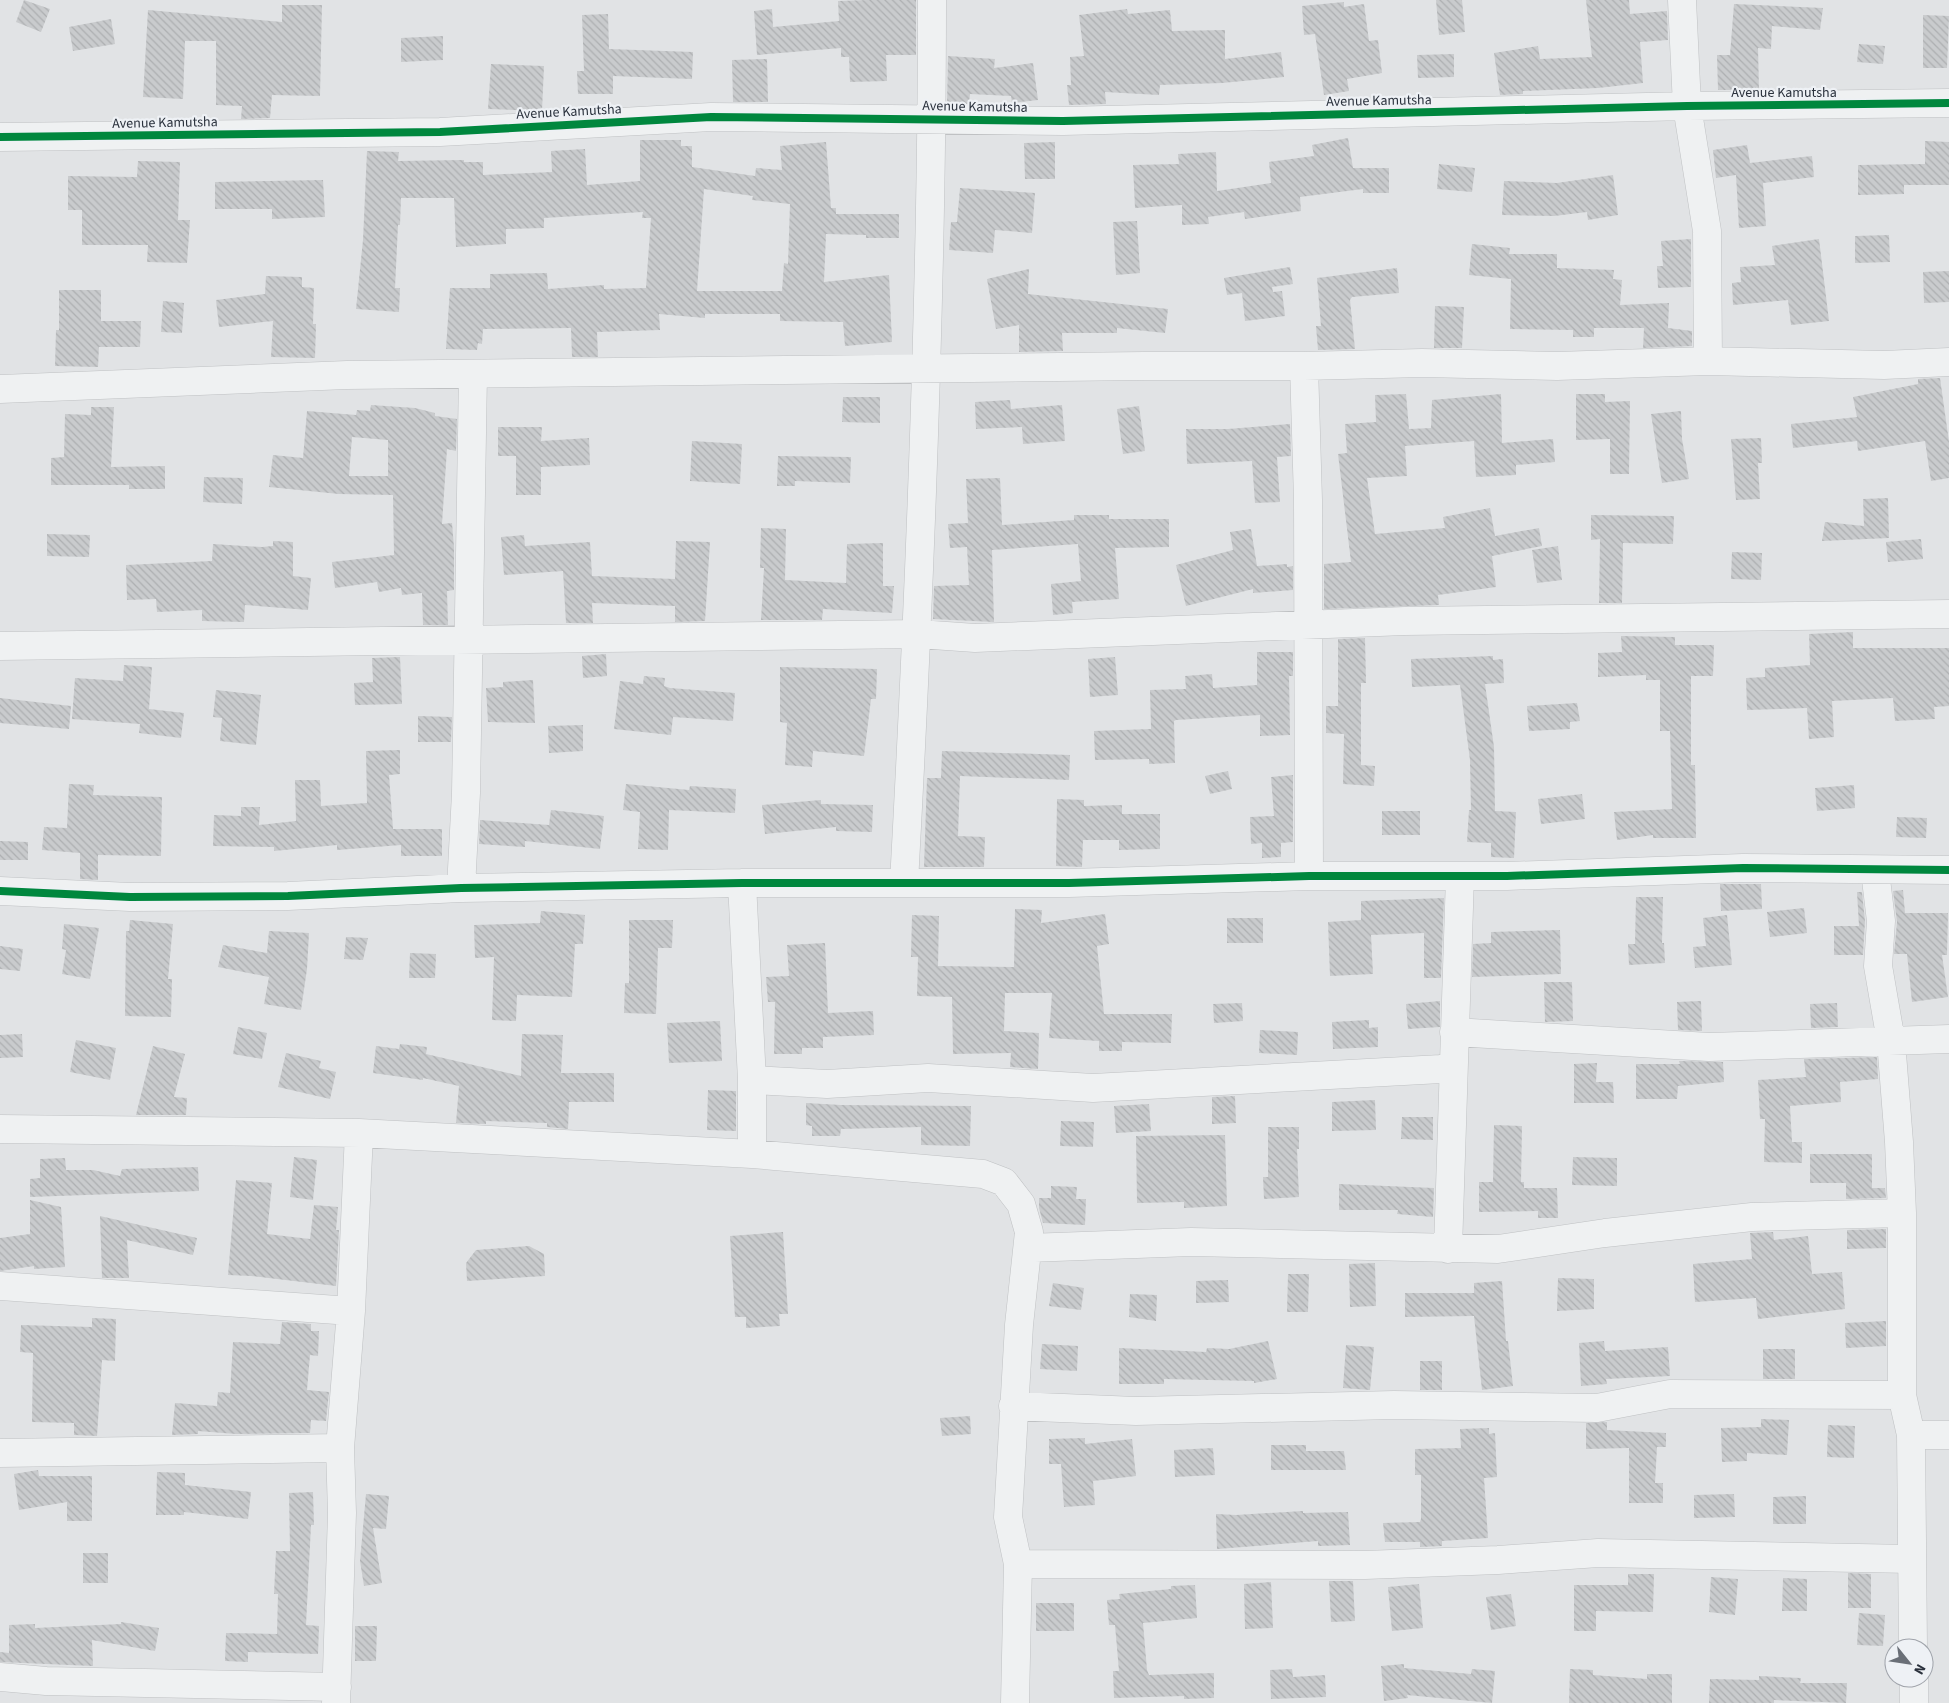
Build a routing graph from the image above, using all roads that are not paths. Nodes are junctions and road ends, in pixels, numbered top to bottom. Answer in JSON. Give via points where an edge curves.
{"nodes":[{"id":1,"x":932,"y":0,"type":"edge"},
{"id":2,"x":1682,"y":0,"type":"edge"},
{"id":3,"x":1949,"y":103,"type":"edge"},
{"id":4,"x":1688,"y":106,"type":"junction"},
{"id":5,"x":932,"y":119,"type":"junction"},
{"id":6,"x":0,"y":137,"type":"edge"},
{"id":7,"x":1708,"y":361,"type":"junction"},
{"id":8,"x":1949,"y":362,"type":"edge"},
{"id":9,"x":1304,"y":366,"type":"junction"},
{"id":10,"x":927,"y":368,"type":"junction"},
{"id":11,"x":473,"y":374,"type":"junction"},
{"id":12,"x":0,"y":390,"type":"edge"},
{"id":13,"x":1949,"y":614,"type":"edge"},
{"id":14,"x":1307,"y":623,"type":"junction"},
{"id":15,"x":918,"y":634,"type":"junction"},
{"id":16,"x":467,"y":641,"type":"junction"},
{"id":17,"x":0,"y":646,"type":"edge"},
{"id":18,"x":1875,"y":870,"type":"junction"},
{"id":19,"x":1949,"y":870,"type":"edge"},
{"id":20,"x":1309,"y":876,"type":"junction"},
{"id":21,"x":1460,"y":876,"type":"junction"},
{"id":22,"x":742,"y":883,"type":"junction"},
{"id":23,"x":904,"y":883,"type":"junction"},
{"id":24,"x":461,"y":888,"type":"junction"},
{"id":25,"x":0,"y":891,"type":"edge"},
{"id":26,"x":1454,"y":1032,"type":"junction"},
{"id":27,"x":1949,"y":1039,"type":"edge"},
{"id":28,"x":1891,"y":1041,"type":"junction"},
{"id":29,"x":1452,"y":1066,"type":"junction"},
{"id":30,"x":752,"y":1080,"type":"junction"},
{"id":31,"x":0,"y":1129,"type":"edge"},
{"id":32,"x":359,"y":1133,"type":"junction"},
{"id":33,"x":752,"y":1154,"type":"junction"},
{"id":34,"x":1902,"y":1213,"type":"junction"},
{"id":35,"x":1028,"y":1248,"type":"junction"},
{"id":36,"x":1448,"y":1249,"type":"junction"},
{"id":37,"x":0,"y":1286,"type":"edge"},
{"id":38,"x":351,"y":1311,"type":"junction"},
{"id":39,"x":1902,"y":1395,"type":"junction"},
{"id":40,"x":1014,"y":1406,"type":"junction"},
{"id":41,"x":1911,"y":1435,"type":"junction"},
{"id":42,"x":1949,"y":1435,"type":"edge"},
{"id":43,"x":340,"y":1448,"type":"junction"},
{"id":44,"x":0,"y":1453,"type":"edge"},
{"id":45,"x":1912,"y":1559,"type":"junction"},
{"id":46,"x":1018,"y":1564,"type":"junction"},
{"id":47,"x":1913,"y":1638,"type":"edge"},
{"id":48,"x":0,"y":1677,"type":"edge"},
{"id":49,"x":1914,"y":1688,"type":"edge"},
{"id":50,"x":336,"y":1695,"type":"edge"},
{"id":51,"x":1015,"y":1703,"type":"edge"},
{"id":52,"x":1914,"y":1703,"type":"edge"}],
"edges":[{"from":1,"to":5,"type":"street"},
{"from":2,"to":4,"type":"street"},
{"from":3,"to":4,"type":"street","name":"Avenue Kamutsha"},
{"from":4,"to":5,"type":"street","name":"Avenue Kamutsha","via":[[1063,121]]},
{"from":4,"to":7,"type":"street","via":[[1707,230]]},
{"from":5,"to":6,"type":"street","name":"Avenue Kamutsha","via":[[711,117],[440,132]]},
{"from":5,"to":10,"type":"street"},
{"from":7,"to":8,"type":"street","via":[[1884,365]]},
{"from":7,"to":9,"type":"street","via":[[1556,366],[1422,363]]},
{"from":9,"to":10,"type":"street"},
{"from":9,"to":14,"type":"street"},
{"from":10,"to":11,"type":"street"},
{"from":10,"to":15,"type":"street"},
{"from":11,"to":12,"type":"street","via":[[347,375]]},
{"from":11,"to":16,"type":"street"},
{"from":13,"to":14,"type":"street"},
{"from":14,"to":15,"type":"street","via":[[984,638]]},
{"from":14,"to":20,"type":"street"},
{"from":15,"to":16,"type":"street"},
{"from":15,"to":23,"type":"street"},
{"from":16,"to":17,"type":"street"},
{"from":16,"to":24,"type":"street","via":[[466,793]]},
{"from":18,"to":19,"type":"street"},
{"from":18,"to":21,"type":"street","via":[[1743,868]]},
{"from":18,"to":28,"type":"street","via":[[1881,920],[1878,966]]},
{"from":20,"to":21,"type":"street"},
{"from":20,"to":23,"type":"street","via":[[1069,883]]},
{"from":21,"to":26,"type":"street"},
{"from":22,"to":23,"type":"street"},
{"from":22,"to":24,"type":"street"},
{"from":22,"to":30,"type":"street"},
{"from":24,"to":25,"type":"street","via":[[288,896],[140,897]]},
{"from":26,"to":28,"type":"street","via":[[1709,1047]]},
{"from":26,"to":29,"type":"street"},
{"from":27,"to":28,"type":"street"},
{"from":28,"to":34,"type":"street"},
{"from":29,"to":30,"type":"street","via":[[1093,1088],[928,1078],[827,1084]]},
{"from":29,"to":36,"type":"street"},
{"from":30,"to":33,"type":"street"},
{"from":31,"to":32,"type":"street"},
{"from":32,"to":33,"type":"street"},
{"from":32,"to":38,"type":"street"},
{"from":33,"to":35,"type":"street","via":[[982,1174],[1004,1182],[1021,1204],[1030,1232]]},
{"from":34,"to":36,"type":"street","via":[[1752,1217],[1498,1249]]},
{"from":34,"to":39,"type":"street"},
{"from":35,"to":36,"type":"street","via":[[1190,1242]]},
{"from":35,"to":40,"type":"street"},
{"from":37,"to":38,"type":"street"},
{"from":38,"to":43,"type":"street"},
{"from":39,"to":40,"type":"street","via":[[1670,1394],[1597,1408],[1394,1405],[1136,1411]]},
{"from":39,"to":41,"type":"street"},
{"from":40,"to":46,"type":"street","via":[[1008,1517]]},
{"from":41,"to":42,"type":"street"},
{"from":41,"to":45,"type":"street"},
{"from":43,"to":44,"type":"street"},
{"from":43,"to":50,"type":"street","via":[[342,1514]]},
{"from":45,"to":46,"type":"street","via":[[1598,1553],[1365,1565]]},
{"from":45,"to":47,"type":"street"},
{"from":46,"to":51,"type":"street"},
{"from":48,"to":50,"type":"street"},
{"from":49,"to":52,"type":"street"}]}
